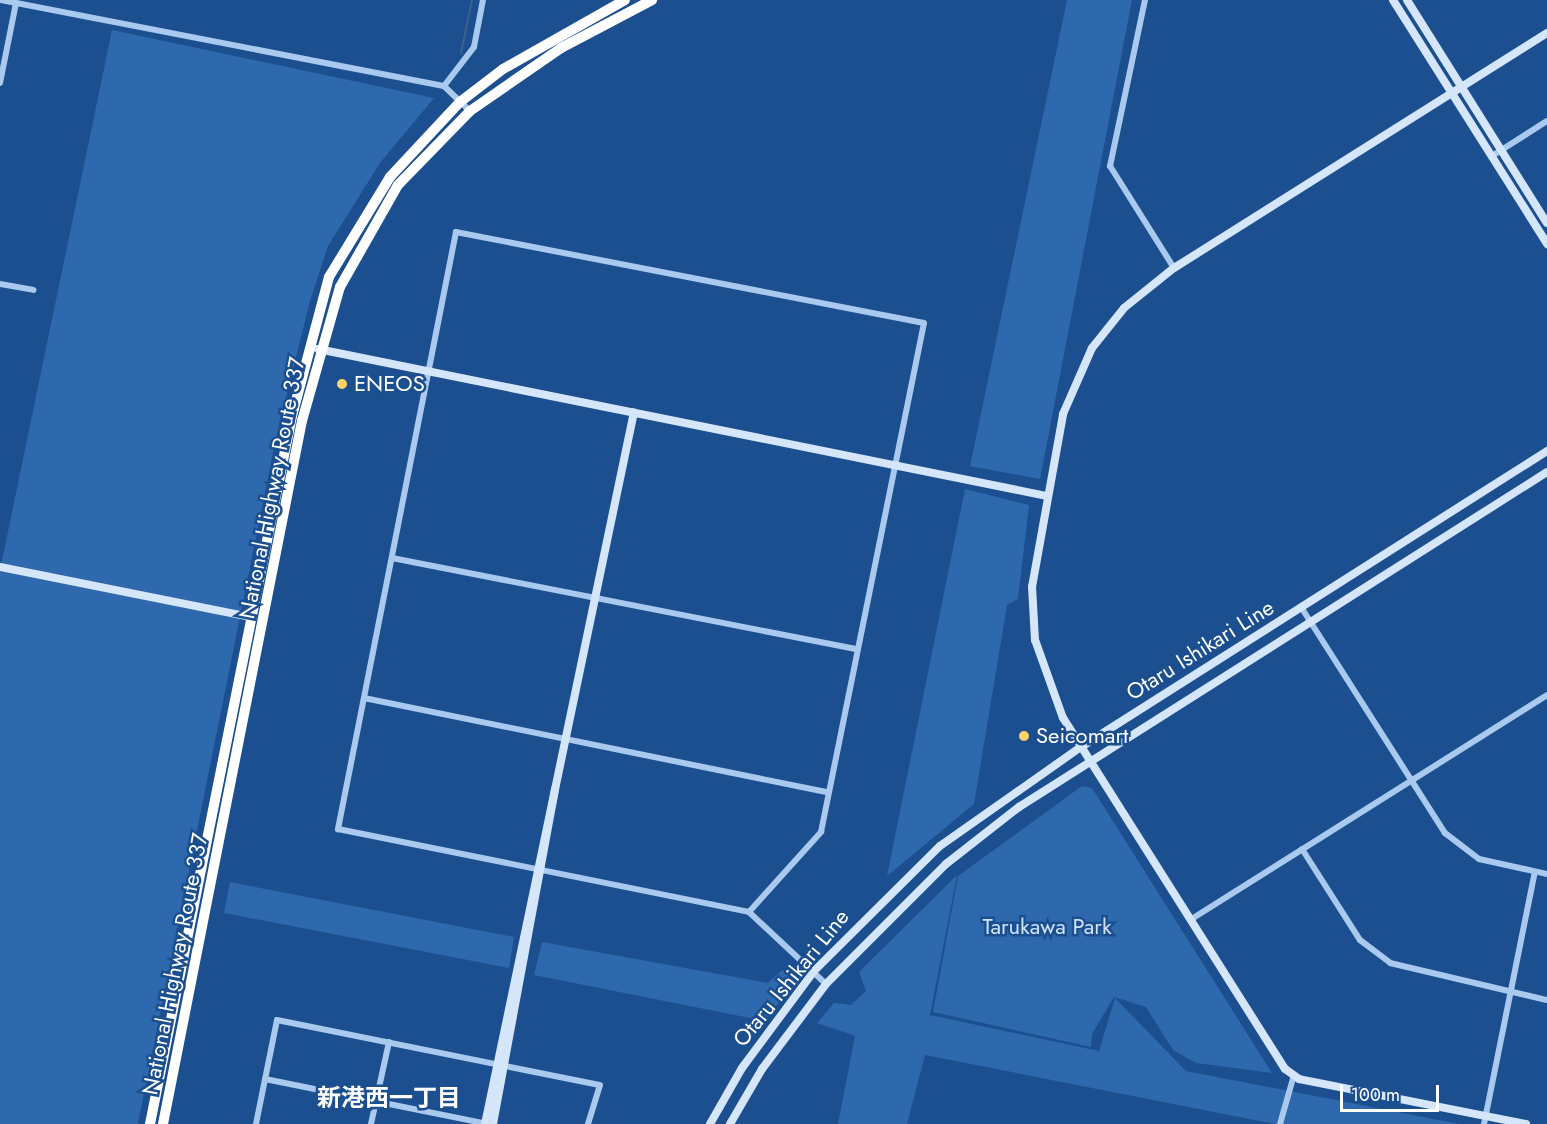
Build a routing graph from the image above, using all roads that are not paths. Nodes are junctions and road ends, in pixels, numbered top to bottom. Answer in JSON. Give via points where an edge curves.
{"nodes":[{"id":1,"x":1,"y":0,"type":"edge"},
{"id":2,"x":483,"y":0,"type":"edge"},
{"id":3,"x":625,"y":0,"type":"edge"},
{"id":4,"x":652,"y":0,"type":"edge"},
{"id":5,"x":1145,"y":0,"type":"edge"},
{"id":6,"x":1393,"y":0,"type":"edge"},
{"id":7,"x":1407,"y":0,"type":"edge"},
{"id":8,"x":16,"y":3,"type":"junction"},
{"id":9,"x":1547,"y":33,"type":"edge"},
{"id":10,"x":0,"y":83,"type":"edge"},
{"id":11,"x":444,"y":86,"type":"junction"},
{"id":12,"x":1461,"y":87,"type":"junction"},
{"id":13,"x":1451,"y":93,"type":"junction"},
{"id":14,"x":460,"y":102,"type":"junction"},
{"id":15,"x":470,"y":111,"type":"junction"},
{"id":16,"x":1547,"y":121,"type":"edge"},
{"id":17,"x":1501,"y":150,"type":"junction"},
{"id":18,"x":1491,"y":156,"type":"junction"},
{"id":19,"x":1547,"y":222,"type":"edge"},
{"id":20,"x":1547,"y":244,"type":"edge"},
{"id":21,"x":1174,"y":268,"type":"junction"},
{"id":22,"x":0,"y":284,"type":"edge"},
{"id":23,"x":33,"y":290,"type":"dead end"},
{"id":24,"x":308,"y":346,"type":"junction"},
{"id":25,"x":320,"y":349,"type":"junction"},
{"id":26,"x":430,"y":371,"type":"junction"},
{"id":27,"x":634,"y":412,"type":"junction"},
{"id":28,"x":1547,"y":451,"type":"edge"},
{"id":29,"x":895,"y":465,"type":"junction"},
{"id":30,"x":1547,"y":472,"type":"edge"},
{"id":31,"x":1047,"y":496,"type":"junction"},
{"id":32,"x":392,"y":558,"type":"junction"},
{"id":33,"x":0,"y":567,"type":"edge"},
{"id":34,"x":595,"y":596,"type":"junction"},
{"id":35,"x":1301,"y":607,"type":"junction"},
{"id":36,"x":252,"y":616,"type":"junction"},
{"id":37,"x":265,"y":620,"type":"junction"},
{"id":38,"x":1310,"y":622,"type":"junction"},
{"id":39,"x":857,"y":649,"type":"junction"},
{"id":40,"x":1547,"y":695,"type":"edge"},
{"id":41,"x":364,"y":698,"type":"junction"},
{"id":42,"x":566,"y":739,"type":"junction"},
{"id":43,"x":1081,"y":747,"type":"junction"},
{"id":44,"x":1090,"y":761,"type":"junction"},
{"id":45,"x":1410,"y":781,"type":"junction"},
{"id":46,"x":828,"y":792,"type":"junction"},
{"id":47,"x":1302,"y":849,"type":"junction"},
{"id":48,"x":539,"y":871,"type":"junction"},
{"id":49,"x":1535,"y":872,"type":"junction"},
{"id":50,"x":1547,"y":874,"type":"edge"},
{"id":51,"x":749,"y":912,"type":"junction"},
{"id":52,"x":1190,"y":920,"type":"junction"},
{"id":53,"x":814,"y":971,"type":"junction"},
{"id":54,"x":826,"y":984,"type":"junction"},
{"id":55,"x":1512,"y":992,"type":"junction"},
{"id":56,"x":1547,"y":1000,"type":"edge"},
{"id":57,"x":389,"y":1042,"type":"junction"},
{"id":58,"x":501,"y":1064,"type":"junction"},
{"id":59,"x":1294,"y":1076,"type":"junction"},
{"id":60,"x":265,"y":1079,"type":"junction"},
{"id":61,"x":376,"y":1101,"type":"junction"},
{"id":62,"x":1485,"y":1120,"type":"edge"},
{"id":63,"x":150,"y":1124,"type":"edge"},
{"id":64,"x":163,"y":1124,"type":"edge"},
{"id":65,"x":256,"y":1124,"type":"edge"},
{"id":66,"x":371,"y":1124,"type":"edge"},
{"id":67,"x":488,"y":1124,"type":"edge"},
{"id":68,"x":588,"y":1124,"type":"edge"},
{"id":69,"x":710,"y":1124,"type":"edge"},
{"id":70,"x":730,"y":1124,"type":"edge"},
{"id":71,"x":1280,"y":1124,"type":"edge"},
{"id":72,"x":1526,"y":1124,"type":"edge"}],
"edges":[{"from":1,"to":8,"type":"street"},
{"from":2,"to":11,"type":"street","via":[[474,46]]},
{"from":3,"to":14,"type":"highway","name":"National Highway Route 337","via":[[503,69]]},
{"from":4,"to":15,"type":"highway","name":"National Highway Route 337","via":[[561,48]]},
{"from":5,"to":21,"type":"street","via":[[1110,166]]},
{"from":6,"to":13,"type":"street"},
{"from":7,"to":12,"type":"street"},
{"from":8,"to":10,"type":"street"},
{"from":8,"to":11,"type":"street"},
{"from":9,"to":12,"type":"street"},
{"from":11,"to":14,"type":"street"},
{"from":12,"to":13,"type":"street"},
{"from":12,"to":17,"type":"street"},
{"from":13,"to":18,"type":"street"},
{"from":13,"to":21,"type":"street"},
{"from":14,"to":15,"type":"street"},
{"from":14,"to":24,"type":"highway","name":"National Highway Route 337","via":[[390,177],[356,230],[329,277]]},
{"from":15,"to":25,"type":"highway","name":"National Highway Route 337","via":[[392,195],[340,287]]},
{"from":16,"to":17,"type":"street"},
{"from":17,"to":18,"type":"street"},
{"from":17,"to":19,"type":"street"},
{"from":18,"to":20,"type":"street"},
{"from":21,"to":31,"type":"street","via":[[1125,308],[1084,364],[1063,414]]},
{"from":22,"to":23,"type":"street"},
{"from":24,"to":25,"type":"street"},
{"from":24,"to":36,"type":"highway","name":"National Highway Route 337"},
{"from":25,"to":26,"type":"street"},
{"from":25,"to":37,"type":"highway","name":"National Highway Route 337"},
{"from":26,"to":27,"type":"street"},
{"from":26,"to":29,"type":"street","via":[[456,232],[924,323]]},
{"from":26,"to":32,"type":"street"},
{"from":27,"to":29,"type":"street"},
{"from":27,"to":34,"type":"street"},
{"from":28,"to":35,"type":"street","name":"Otaru Ishikari Line"},
{"from":29,"to":31,"type":"street"},
{"from":29,"to":39,"type":"street"},
{"from":30,"to":38,"type":"street","name":"Otaru Ishikari Line"},
{"from":31,"to":43,"type":"street","via":[[1032,587],[1035,640],[1052,694]]},
{"from":32,"to":34,"type":"street"},
{"from":32,"to":41,"type":"street"},
{"from":33,"to":36,"type":"street"},
{"from":34,"to":39,"type":"street"},
{"from":34,"to":42,"type":"street"},
{"from":35,"to":38,"type":"street"},
{"from":35,"to":43,"type":"street","name":"Otaru Ishikari Line"},
{"from":36,"to":37,"type":"street"},
{"from":36,"to":63,"type":"highway","name":"National Highway Route 337"},
{"from":37,"to":64,"type":"highway","name":"National Highway Route 337"},
{"from":38,"to":44,"type":"street","name":"Otaru Ishikari Line"},
{"from":38,"to":45,"type":"street"},
{"from":39,"to":46,"type":"street"},
{"from":40,"to":45,"type":"street"},
{"from":41,"to":42,"type":"street"},
{"from":41,"to":48,"type":"street","via":[[338,829]]},
{"from":42,"to":46,"type":"street"},
{"from":42,"to":48,"type":"street"},
{"from":43,"to":44,"type":"street"},
{"from":43,"to":53,"type":"street","name":"Otaru Ishikari Line","via":[[940,846]]},
{"from":44,"to":52,"type":"street"},
{"from":44,"to":54,"type":"street","name":"Otaru Ishikari Line","via":[[946,864]]},
{"from":45,"to":47,"type":"street"},
{"from":45,"to":49,"type":"street","via":[[1454,842],[1479,859]]},
{"from":46,"to":51,"type":"street","via":[[816,839]]},
{"from":47,"to":52,"type":"street"},
{"from":47,"to":55,"type":"street","via":[[1360,940],[1379,957],[1405,970]]},
{"from":48,"to":51,"type":"street"},
{"from":48,"to":58,"type":"street"},
{"from":49,"to":50,"type":"street"},
{"from":49,"to":55,"type":"street"},
{"from":51,"to":53,"type":"street"},
{"from":52,"to":59,"type":"street"},
{"from":53,"to":54,"type":"street"},
{"from":53,"to":69,"type":"street","name":"Otaru Ishikari Line","via":[[742,1068]]},
{"from":54,"to":70,"type":"street","name":"Otaru Ishikari Line","via":[[762,1069]]},
{"from":55,"to":56,"type":"street"},
{"from":55,"to":62,"type":"street"},
{"from":57,"to":58,"type":"street"},
{"from":57,"to":60,"type":"street","via":[[277,1020]]},
{"from":57,"to":61,"type":"street"},
{"from":58,"to":67,"type":"street"},
{"from":58,"to":68,"type":"street","via":[[600,1085]]},
{"from":59,"to":62,"type":"street"},
{"from":59,"to":71,"type":"street"},
{"from":60,"to":61,"type":"street"},
{"from":60,"to":65,"type":"street"},
{"from":61,"to":66,"type":"street"},
{"from":61,"to":67,"type":"street"},
{"from":62,"to":72,"type":"street"}]}
